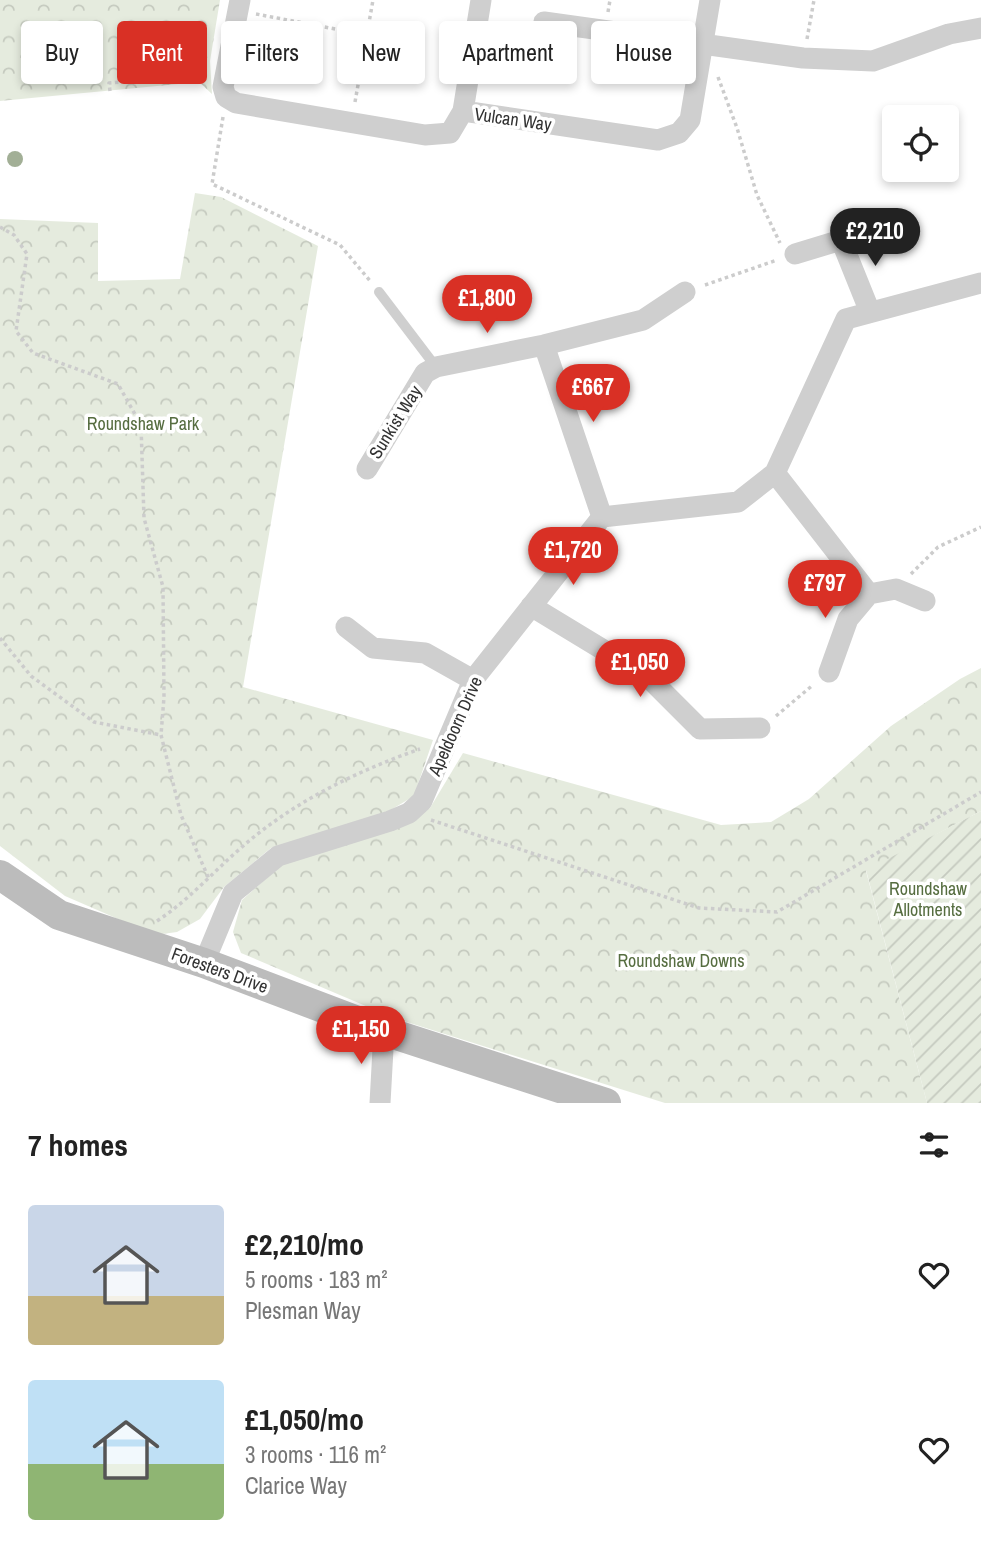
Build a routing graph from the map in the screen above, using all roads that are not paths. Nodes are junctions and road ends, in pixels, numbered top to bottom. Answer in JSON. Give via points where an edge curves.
{"nodes":[{"id":1,"x":481,"y":0,"type":"edge"},
{"id":2,"x":710,"y":0,"type":"edge"},
{"id":3,"x":239,"y":6,"type":"edge"},
{"id":4,"x":577,"y":27,"type":"edge"},
{"id":5,"x":981,"y":28,"type":"edge"},
{"id":6,"x":703,"y":45,"type":"junction"},
{"id":7,"x":463,"y":111,"type":"junction"},
{"id":8,"x":872,"y":226,"type":"dead end"},
{"id":9,"x":841,"y":240,"type":"junction"},
{"id":10,"x":795,"y":254,"type":"road end"},
{"id":11,"x":981,"y":283,"type":"edge"},
{"id":12,"x":379,"y":292,"type":"road end"},
{"id":13,"x":685,"y":292,"type":"road end"},
{"id":14,"x":870,"y":312,"type":"junction"},
{"id":15,"x":544,"y":345,"type":"junction"},
{"id":16,"x":436,"y":367,"type":"junction"},
{"id":17,"x":367,"y":468,"type":"dead end"},
{"id":18,"x":775,"y":472,"type":"junction"},
{"id":19,"x":602,"y":517,"type":"junction"},
{"id":20,"x":869,"y":594,"type":"junction"},
{"id":21,"x":925,"y":601,"type":"dead end"},
{"id":22,"x":531,"y":606,"type":"junction"},
{"id":23,"x":346,"y":627,"type":"dead end"},
{"id":24,"x":829,"y":672,"type":"road end"},
{"id":25,"x":473,"y":680,"type":"junction"},
{"id":26,"x":760,"y":728,"type":"road end"},
{"id":27,"x":0,"y":875,"type":"edge"},
{"id":28,"x":204,"y":963,"type":"junction"},
{"id":29,"x":384,"y":1031,"type":"junction"},
{"id":30,"x":380,"y":1103,"type":"edge"},
{"id":31,"x":607,"y":1103,"type":"edge"}],
"edges":[{"from":1,"to":7,"type":"street"},
{"from":2,"to":6,"type":"street","name":"Vulcan Way"},
{"from":3,"to":7,"type":"street","name":"Vulcan Way","via":[[223,88],[226,97],[236,103],[425,135],[450,133]]},
{"from":4,"to":6,"type":"street"},
{"from":5,"to":6,"type":"street","via":[[949,34],[873,61],[803,58]]},
{"from":6,"to":7,"type":"street","name":"Vulcan Way","via":[[690,120],[679,133],[658,140]]},
{"from":8,"to":9,"type":"street"},
{"from":9,"to":10,"type":"street"},
{"from":9,"to":14,"type":"street"},
{"from":11,"to":14,"type":"street"},
{"from":12,"to":16,"type":"lane"},
{"from":13,"to":15,"type":"street","via":[[643,320]]},
{"from":14,"to":18,"type":"street","via":[[846,319]]},
{"from":15,"to":16,"type":"street"},
{"from":15,"to":19,"type":"street"},
{"from":16,"to":17,"type":"street","name":"Sunkist Way","via":[[425,373]]},
{"from":18,"to":19,"type":"street","via":[[738,502]]},
{"from":18,"to":20,"type":"street"},
{"from":19,"to":22,"type":"street","name":"Apeldoorn Drive"},
{"from":20,"to":21,"type":"street","via":[[896,589]]},
{"from":20,"to":24,"type":"street","via":[[848,619]]},
{"from":22,"to":25,"type":"street","name":"Apeldoorn Drive"},
{"from":22,"to":26,"type":"street","via":[[648,677],[700,729]]},
{"from":23,"to":25,"type":"street","via":[[373,648],[425,653]]},
{"from":25,"to":28,"type":"street","name":"Apeldoorn Drive","via":[[422,801],[390,821],[278,856],[233,893]]},
{"from":27,"to":28,"type":"main road","name":"Foresters Drive","via":[[59,915]]},
{"from":28,"to":29,"type":"main road","name":"Foresters Drive"},
{"from":29,"to":30,"type":"street"},
{"from":29,"to":31,"type":"main road","name":"Foresters Drive"}]}
